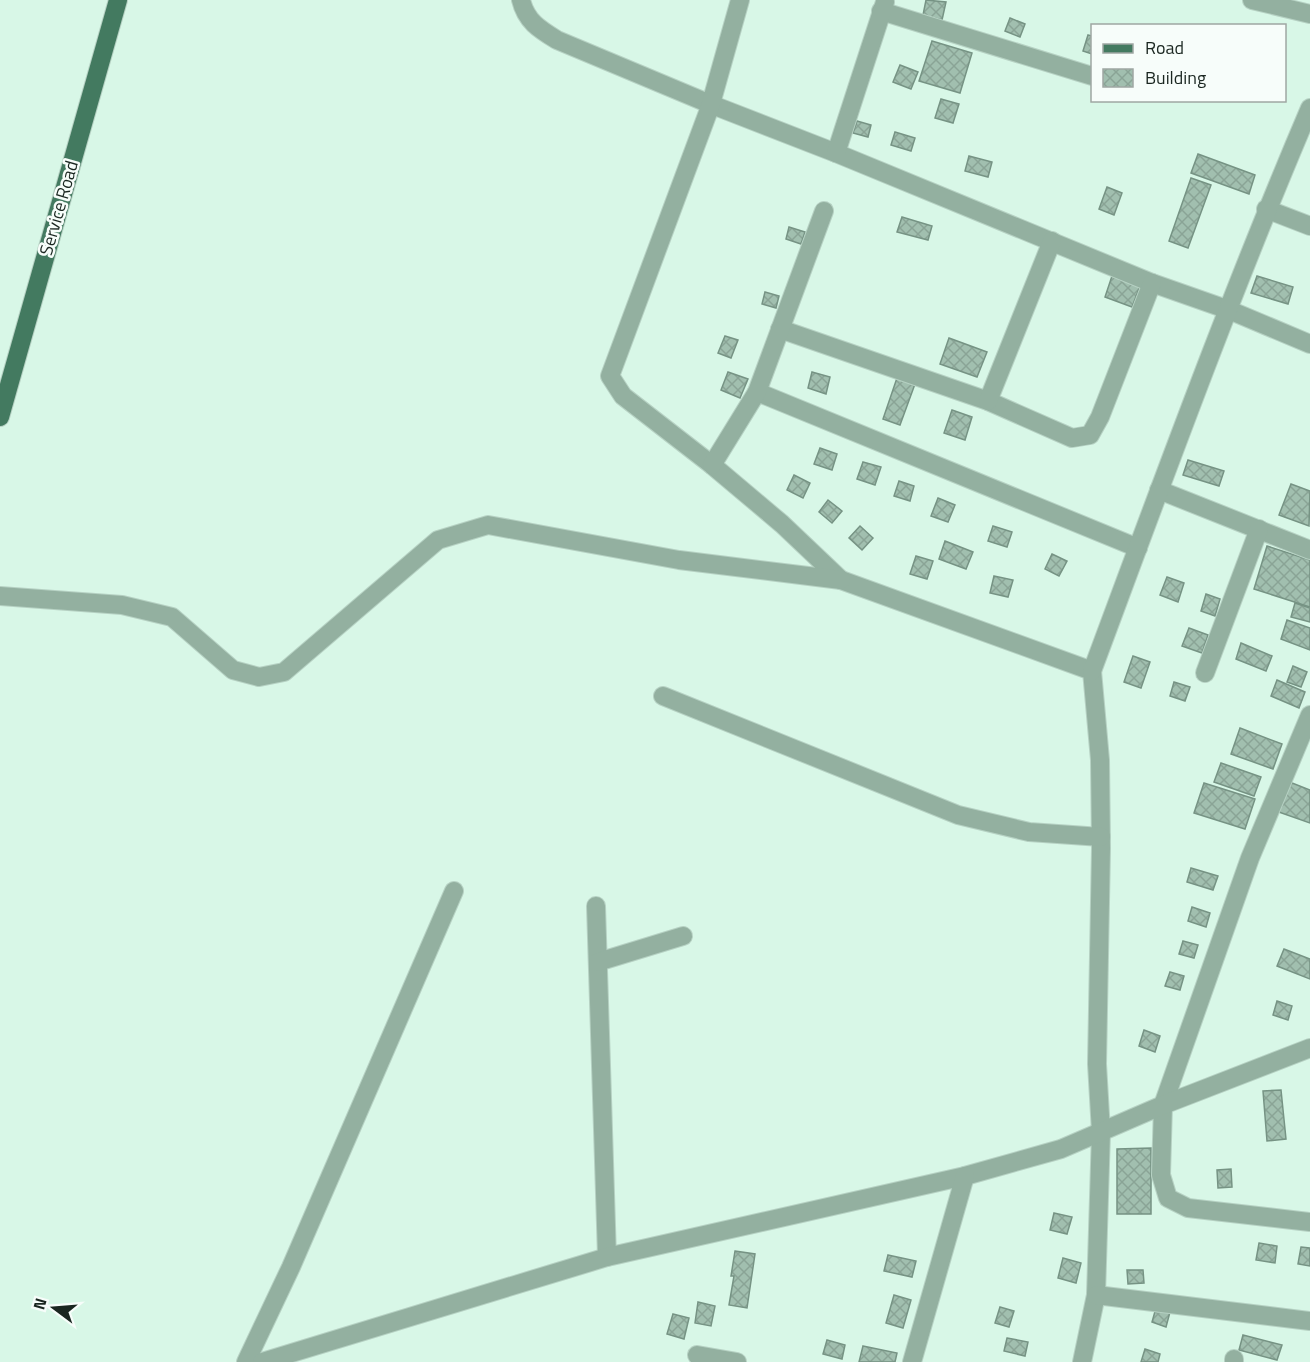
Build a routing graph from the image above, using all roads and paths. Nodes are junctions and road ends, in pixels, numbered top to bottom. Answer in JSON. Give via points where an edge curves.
{"nodes":[{"id":1,"x":118,"y":0,"type":"edge"},
{"id":2,"x":520,"y":0,"type":"edge"},
{"id":3,"x":740,"y":0,"type":"edge"},
{"id":4,"x":1252,"y":0,"type":"edge"},
{"id":5,"x":883,"y":6,"type":"edge"},
{"id":6,"x":1310,"y":14,"type":"edge"},
{"id":7,"x":1091,"y":76,"type":"edge"},
{"id":8,"x":710,"y":104,"type":"junction"},
{"id":9,"x":1310,"y":108,"type":"edge"},
{"id":10,"x":836,"y":153,"type":"junction"},
{"id":11,"x":1266,"y":209,"type":"junction"},
{"id":12,"x":824,"y":211,"type":"dead end"},
{"id":13,"x":1310,"y":226,"type":"edge"},
{"id":14,"x":1052,"y":241,"type":"junction"},
{"id":15,"x":1152,"y":283,"type":"junction"},
{"id":16,"x":1229,"y":310,"type":"junction"},
{"id":17,"x":780,"y":329,"type":"junction"},
{"id":18,"x":1310,"y":344,"type":"edge"},
{"id":19,"x":757,"y":392,"type":"junction"},
{"id":20,"x":988,"y":401,"type":"junction"},
{"id":21,"x":0,"y":417,"type":"edge"},
{"id":22,"x":712,"y":465,"type":"junction"},
{"id":23,"x":1159,"y":490,"type":"junction"},
{"id":24,"x":1259,"y":529,"type":"junction"},
{"id":25,"x":1138,"y":548,"type":"junction"},
{"id":26,"x":1310,"y":550,"type":"edge"},
{"id":27,"x":841,"y":580,"type":"junction"},
{"id":28,"x":0,"y":596,"type":"edge"},
{"id":29,"x":1092,"y":671,"type":"junction"},
{"id":30,"x":1205,"y":673,"type":"dead end"},
{"id":31,"x":663,"y":696,"type":"dead end"},
{"id":32,"x":1310,"y":715,"type":"edge"},
{"id":33,"x":1101,"y":837,"type":"junction"},
{"id":34,"x":454,"y":891,"type":"dead end"},
{"id":35,"x":596,"y":906,"type":"dead end"},
{"id":36,"x":683,"y":936,"type":"dead end"},
{"id":37,"x":598,"y":962,"type":"junction"},
{"id":38,"x":1310,"y":1048,"type":"edge"},
{"id":39,"x":1163,"y":1105,"type":"junction"},
{"id":40,"x":1101,"y":1132,"type":"junction"},
{"id":41,"x":964,"y":1176,"type":"junction"},
{"id":42,"x":1310,"y":1222,"type":"edge"},
{"id":43,"x":607,"y":1257,"type":"junction"},
{"id":44,"x":1096,"y":1295,"type":"junction"},
{"id":45,"x":1310,"y":1321,"type":"edge"},
{"id":46,"x":697,"y":1355,"type":"dead end"},
{"id":47,"x":246,"y":1362,"type":"edge"},
{"id":48,"x":262,"y":1362,"type":"edge"},
{"id":49,"x":737,"y":1362,"type":"edge"},
{"id":50,"x":912,"y":1362,"type":"edge"},
{"id":51,"x":1082,"y":1362,"type":"edge"}],
"edges":[{"from":1,"to":21,"type":"main road","name":"Service Road"},
{"from":2,"to":8,"type":"street","via":[[536,27],[557,40]]},
{"from":3,"to":8,"type":"street"},
{"from":4,"to":6,"type":"street"},
{"from":5,"to":7,"type":"street"},
{"from":5,"to":10,"type":"street"},
{"from":8,"to":10,"type":"street"},
{"from":8,"to":22,"type":"street","via":[[610,376],[623,396]]},
{"from":9,"to":11,"type":"street"},
{"from":10,"to":14,"type":"street"},
{"from":11,"to":13,"type":"street"},
{"from":11,"to":16,"type":"street"},
{"from":12,"to":17,"type":"street"},
{"from":14,"to":15,"type":"street"},
{"from":14,"to":20,"type":"street"},
{"from":15,"to":16,"type":"street"},
{"from":15,"to":20,"type":"street","via":[[1090,435],[1072,438]]},
{"from":16,"to":18,"type":"street"},
{"from":16,"to":23,"type":"street"},
{"from":17,"to":19,"type":"street"},
{"from":17,"to":20,"type":"street"},
{"from":19,"to":22,"type":"street"},
{"from":19,"to":25,"type":"street"},
{"from":22,"to":27,"type":"street"},
{"from":23,"to":24,"type":"street"},
{"from":23,"to":25,"type":"street"},
{"from":24,"to":26,"type":"street"},
{"from":24,"to":30,"type":"street"},
{"from":25,"to":29,"type":"street"},
{"from":27,"to":28,"type":"street","via":[[679,560],[489,525],[438,540],[284,672],[259,677],[233,670],[172,617],[122,605]]},
{"from":27,"to":29,"type":"street"},
{"from":29,"to":33,"type":"street","via":[[1100,760]]},
{"from":31,"to":33,"type":"street","via":[[958,815],[1029,832]]},
{"from":32,"to":39,"type":"street","via":[[1250,858]]},
{"from":33,"to":40,"type":"street","via":[[1097,1064]]},
{"from":34,"to":47,"type":"street"},
{"from":35,"to":37,"type":"street"},
{"from":36,"to":37,"type":"street"},
{"from":37,"to":43,"type":"street"},
{"from":38,"to":39,"type":"street"},
{"from":39,"to":40,"type":"street"},
{"from":39,"to":42,"type":"street","via":[[1161,1174],[1168,1198],[1188,1208]]},
{"from":40,"to":41,"type":"street","via":[[1060,1149]]},
{"from":40,"to":44,"type":"street"},
{"from":41,"to":43,"type":"street"},
{"from":41,"to":50,"type":"street"},
{"from":43,"to":48,"type":"street"},
{"from":44,"to":45,"type":"street"},
{"from":44,"to":51,"type":"street"},
{"from":46,"to":49,"type":"street"}]}
